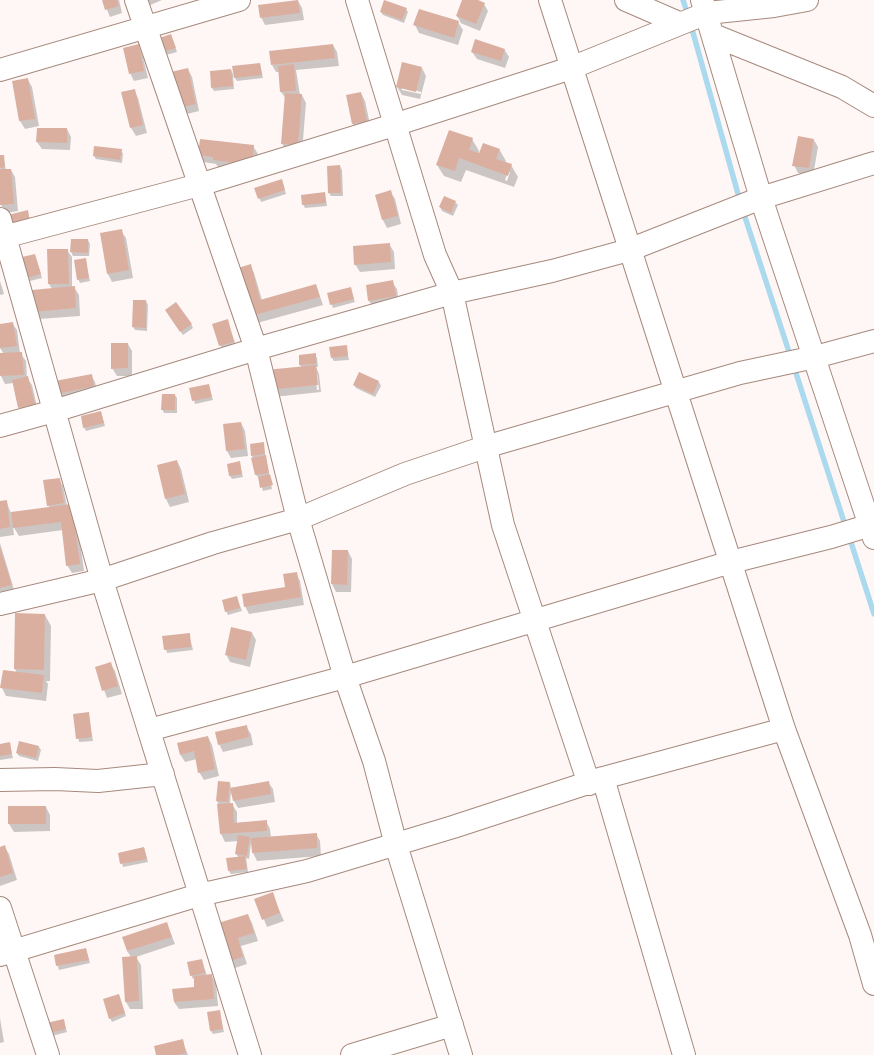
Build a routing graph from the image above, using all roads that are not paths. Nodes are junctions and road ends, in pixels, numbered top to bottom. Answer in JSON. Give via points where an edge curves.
{"nodes":[{"id":1,"x":136,"y":0,"type":"edge"},
{"id":2,"x":239,"y":0,"type":"edge"},
{"id":3,"x":357,"y":0,"type":"edge"},
{"id":4,"x":550,"y":0,"type":"edge"},
{"id":5,"x":626,"y":0,"type":"edge"},
{"id":6,"x":807,"y":0,"type":"edge"},
{"id":7,"x":705,"y":6,"type":"edge"},
{"id":8,"x":679,"y":23,"type":"junction"},
{"id":9,"x":146,"y":26,"type":"junction"},
{"id":10,"x":714,"y":34,"type":"junction"},
{"id":11,"x":571,"y":68,"type":"junction"},
{"id":12,"x":0,"y":70,"type":"edge"},
{"id":13,"x":874,"y":106,"type":"edge"},
{"id":14,"x":394,"y":125,"type":"junction"},
{"id":15,"x":874,"y":163,"type":"edge"},
{"id":16,"x":199,"y":185,"type":"junction"},
{"id":17,"x":762,"y":198,"type":"junction"},
{"id":18,"x":2,"y":231,"type":"edge"},
{"id":19,"x":629,"y":250,"type":"junction"},
{"id":20,"x":452,"y":293,"type":"junction"},
{"id":21,"x":874,"y":341,"type":"edge"},
{"id":22,"x":256,"y":349,"type":"junction"},
{"id":23,"x":815,"y":357,"type":"junction"},
{"id":24,"x":675,"y":391,"type":"junction"},
{"id":25,"x":54,"y":411,"type":"junction"},
{"id":26,"x":0,"y":426,"type":"edge"},
{"id":27,"x":485,"y":447,"type":"junction"},
{"id":28,"x":298,"y":519,"type":"junction"},
{"id":29,"x":873,"y":529,"type":"edge"},
{"id":30,"x":731,"y":562,"type":"junction"},
{"id":31,"x":102,"y":580,"type":"junction"},
{"id":32,"x":0,"y":604,"type":"edge"},
{"id":33,"x":534,"y":620,"type":"junction"},
{"id":34,"x":345,"y":677,"type":"junction"},
{"id":35,"x":784,"y":729,"type":"junction"},
{"id":36,"x":149,"y":730,"type":"junction"},
{"id":37,"x":163,"y":774,"type":"junction"},
{"id":38,"x":0,"y":780,"type":"edge"},
{"id":39,"x":596,"y":781,"type":"junction"},
{"id":40,"x":396,"y":845,"type":"junction"},
{"id":41,"x":199,"y":895,"type":"junction"},
{"id":42,"x":0,"y":908,"type":"edge"},
{"id":43,"x":8,"y":953,"type":"edge"},
{"id":44,"x":874,"y":984,"type":"edge"},
{"id":45,"x":452,"y":1026,"type":"junction"},
{"id":46,"x":48,"y":1055,"type":"edge"},
{"id":47,"x":250,"y":1055,"type":"edge"},
{"id":48,"x":352,"y":1055,"type":"edge"},
{"id":49,"x":460,"y":1055,"type":"edge"},
{"id":50,"x":684,"y":1055,"type":"edge"}],
"edges":[{"from":1,"to":9,"type":"street"},
{"from":2,"to":9,"type":"street"},
{"from":3,"to":14,"type":"street"},
{"from":4,"to":11,"type":"street"},
{"from":5,"to":8,"type":"street"},
{"from":6,"to":7,"type":"street","via":[[774,6]]},
{"from":7,"to":8,"type":"street"},
{"from":7,"to":10,"type":"street"},
{"from":8,"to":11,"type":"street"},
{"from":9,"to":12,"type":"street"},
{"from":9,"to":16,"type":"street"},
{"from":10,"to":13,"type":"street","via":[[842,87]]},
{"from":10,"to":17,"type":"street"},
{"from":11,"to":14,"type":"street"},
{"from":11,"to":19,"type":"street"},
{"from":14,"to":16,"type":"street"},
{"from":14,"to":20,"type":"street","via":[[436,256]]},
{"from":15,"to":17,"type":"street"},
{"from":16,"to":18,"type":"street"},
{"from":16,"to":22,"type":"street"},
{"from":17,"to":19,"type":"street"},
{"from":17,"to":23,"type":"street"},
{"from":18,"to":25,"type":"street"},
{"from":19,"to":20,"type":"street"},
{"from":19,"to":24,"type":"street"},
{"from":20,"to":22,"type":"street"},
{"from":20,"to":27,"type":"street"},
{"from":21,"to":23,"type":"street"},
{"from":22,"to":25,"type":"street"},
{"from":22,"to":28,"type":"street"},
{"from":23,"to":24,"type":"street","via":[[740,373]]},
{"from":23,"to":29,"type":"street"},
{"from":24,"to":27,"type":"street"},
{"from":24,"to":30,"type":"street"},
{"from":25,"to":26,"type":"street"},
{"from":25,"to":31,"type":"street"},
{"from":27,"to":28,"type":"street","via":[[405,474]]},
{"from":27,"to":33,"type":"street","via":[[503,525]]},
{"from":28,"to":31,"type":"street","via":[[213,543]]},
{"from":28,"to":34,"type":"street"},
{"from":29,"to":30,"type":"street"},
{"from":30,"to":33,"type":"street"},
{"from":30,"to":35,"type":"street"},
{"from":31,"to":32,"type":"street"},
{"from":31,"to":36,"type":"street"},
{"from":33,"to":34,"type":"street"},
{"from":33,"to":39,"type":"street"},
{"from":34,"to":36,"type":"street"},
{"from":34,"to":40,"type":"street","via":[[374,761]]},
{"from":35,"to":39,"type":"street"},
{"from":35,"to":44,"type":"street","via":[[860,935]]},
{"from":36,"to":37,"type":"street"},
{"from":37,"to":38,"type":"street","via":[[98,781]]},
{"from":37,"to":41,"type":"street"},
{"from":39,"to":40,"type":"street"},
{"from":39,"to":50,"type":"street"},
{"from":40,"to":41,"type":"street","via":[[307,871]]},
{"from":40,"to":45,"type":"street"},
{"from":41,"to":43,"type":"street"},
{"from":41,"to":47,"type":"street"},
{"from":42,"to":43,"type":"street"},
{"from":43,"to":46,"type":"street"},
{"from":45,"to":48,"type":"street"},
{"from":45,"to":49,"type":"street"}]}
